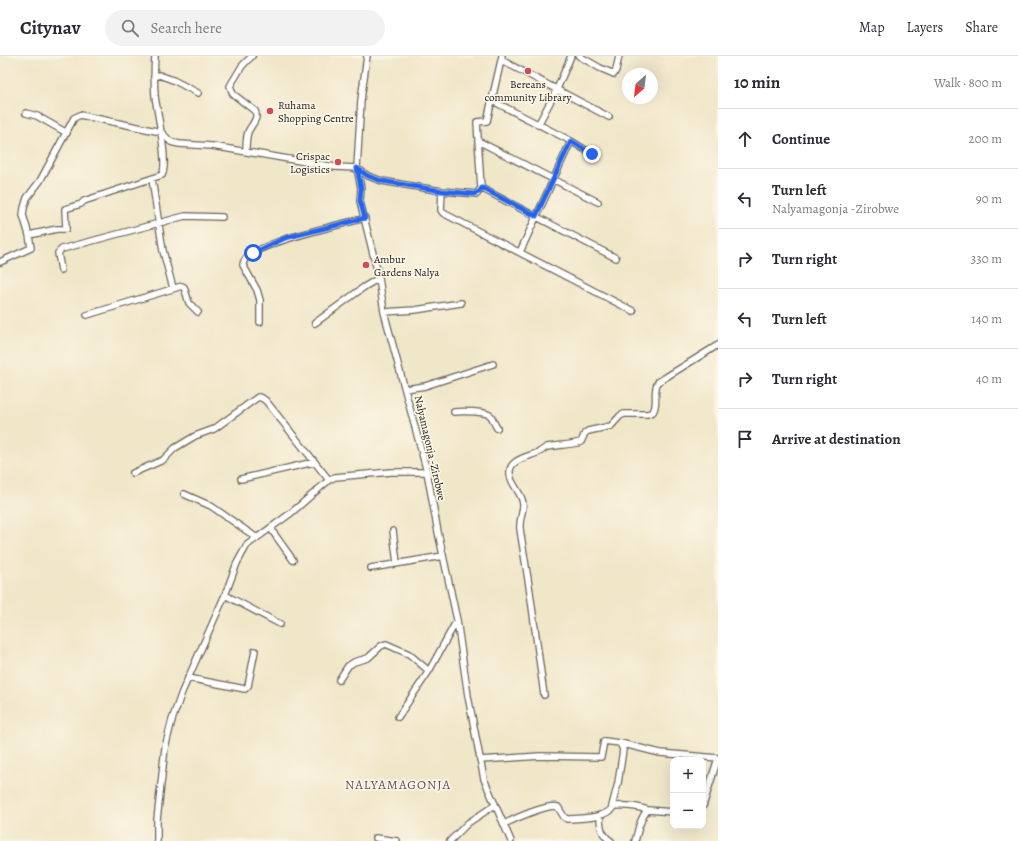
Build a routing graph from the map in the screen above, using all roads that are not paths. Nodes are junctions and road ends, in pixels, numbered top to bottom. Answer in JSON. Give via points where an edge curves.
{"nodes":[{"id":1,"x":155,"y":56,"type":"edge"},
{"id":2,"x":252,"y":56,"type":"edge"},
{"id":3,"x":367,"y":56,"type":"edge"},
{"id":4,"x":571,"y":56,"type":"edge"},
{"id":5,"x":579,"y":56,"type":"edge"},
{"id":6,"x":619,"y":56,"type":"edge"},
{"id":7,"x":502,"y":58,"type":"edge"},
{"id":8,"x":154,"y":77,"type":"junction"},
{"id":9,"x":557,"y":89,"type":"junction"},
{"id":10,"x":198,"y":93,"type":"dead end"},
{"id":11,"x":491,"y":100,"type":"junction"},
{"id":12,"x":26,"y":113,"type":"dead end"},
{"id":13,"x":609,"y":117,"type":"dead end"},
{"id":14,"x":538,"y":125,"type":"junction"},
{"id":15,"x":161,"y":132,"type":"junction"},
{"id":16,"x":67,"y":133,"type":"junction"},
{"id":17,"x":478,"y":141,"type":"junction"},
{"id":18,"x":571,"y":141,"type":"junction"},
{"id":19,"x":246,"y":152,"type":"junction"},
{"id":20,"x":592,"y":154,"type":"dead end"},
{"id":21,"x":357,"y":168,"type":"junction"},
{"id":22,"x":152,"y":179,"type":"junction"},
{"id":23,"x":554,"y":179,"type":"junction"},
{"id":24,"x":482,"y":188,"type":"junction"},
{"id":25,"x":442,"y":191,"type":"junction"},
{"id":26,"x":598,"y":202,"type":"dead end"},
{"id":27,"x":536,"y":216,"type":"junction"},
{"id":28,"x":222,"y":217,"type":"dead end"},
{"id":29,"x":365,"y":218,"type":"junction"},
{"id":30,"x":159,"y":224,"type":"junction"},
{"id":31,"x":29,"y":235,"type":"junction"},
{"id":32,"x":520,"y":252,"type":"junction"},
{"id":33,"x":616,"y":258,"type":"dead end"},
{"id":34,"x":0,"y":262,"type":"edge"},
{"id":35,"x":61,"y":270,"type":"dead end"},
{"id":36,"x":379,"y":278,"type":"junction"},
{"id":37,"x":173,"y":288,"type":"junction"},
{"id":38,"x":460,"y":303,"type":"dead end"},
{"id":39,"x":633,"y":311,"type":"dead end"},
{"id":40,"x":198,"y":312,"type":"dead end"},
{"id":41,"x":384,"y":312,"type":"junction"},
{"id":42,"x":87,"y":315,"type":"dead end"},
{"id":43,"x":260,"y":322,"type":"dead end"},
{"id":44,"x":315,"y":323,"type":"dead end"},
{"id":45,"x":718,"y":345,"type":"edge"},
{"id":46,"x":493,"y":364,"type":"dead end"},
{"id":47,"x":405,"y":389,"type":"junction"},
{"id":48,"x":454,"y":412,"type":"dead end"},
{"id":49,"x":497,"y":428,"type":"dead end"},
{"id":50,"x":314,"y":462,"type":"junction"},
{"id":51,"x":427,"y":472,"type":"junction"},
{"id":52,"x":133,"y":473,"type":"dead end"},
{"id":53,"x":242,"y":479,"type":"dead end"},
{"id":54,"x":328,"y":480,"type":"junction"},
{"id":55,"x":184,"y":494,"type":"dead end"},
{"id":56,"x":272,"y":527,"type":"junction"},
{"id":57,"x":394,"y":531,"type":"dead end"},
{"id":58,"x":257,"y":538,"type":"junction"},
{"id":59,"x":443,"y":556,"type":"junction"},
{"id":60,"x":293,"y":560,"type":"dead end"},
{"id":61,"x":397,"y":563,"type":"junction"},
{"id":62,"x":371,"y":568,"type":"dead end"},
{"id":63,"x":225,"y":594,"type":"junction"},
{"id":64,"x":457,"y":620,"type":"junction"},
{"id":65,"x":280,"y":624,"type":"dead end"},
{"id":66,"x":255,"y":651,"type":"dead end"},
{"id":67,"x":428,"y":671,"type":"junction"},
{"id":68,"x":188,"y":678,"type":"junction"},
{"id":69,"x":339,"y":680,"type":"dead end"},
{"id":70,"x":544,"y":695,"type":"dead end"},
{"id":71,"x":398,"y":717,"type":"dead end"},
{"id":72,"x":620,"y":743,"type":"junction"},
{"id":73,"x":718,"y":758,"type":"edge"},
{"id":74,"x":480,"y":760,"type":"junction"},
{"id":75,"x":706,"y":796,"type":"edge"},
{"id":76,"x":495,"y":804,"type":"junction"},
{"id":77,"x":611,"y":810,"type":"junction"},
{"id":78,"x":648,"y":810,"type":"junction"},
{"id":79,"x":670,"y":812,"type":"edge"},
{"id":80,"x":600,"y":815,"type":"junction"},
{"id":81,"x":504,"y":824,"type":"junction"},
{"id":82,"x":376,"y":838,"type":"dead end"},
{"id":83,"x":157,"y":841,"type":"edge"},
{"id":84,"x":397,"y":841,"type":"edge"},
{"id":85,"x":450,"y":841,"type":"edge"},
{"id":86,"x":511,"y":841,"type":"edge"},
{"id":87,"x":611,"y":841,"type":"edge"},
{"id":88,"x":635,"y":841,"type":"edge"}],
"edges":[{"from":1,"to":8,"type":"street"},
{"from":2,"to":19,"type":"street","via":[[242,66],[230,86],[233,94],[257,114],[248,133]]},
{"from":3,"to":21,"type":"street","name":"Nalyamagonja -Zirobwe","via":[[361,100]]},
{"from":4,"to":9,"type":"street"},
{"from":5,"to":6,"type":"street","via":[[614,74]]},
{"from":7,"to":9,"type":"street"},
{"from":7,"to":11,"type":"street"},
{"from":8,"to":10,"type":"street","via":[[159,75],[173,80]]},
{"from":8,"to":15,"type":"street"},
{"from":9,"to":13,"type":"street"},
{"from":9,"to":14,"type":"street"},
{"from":11,"to":14,"type":"street"},
{"from":11,"to":17,"type":"street","via":[[487,121],[477,122]]},
{"from":12,"to":16,"type":"street","via":[[37,116]]},
{"from":14,"to":18,"type":"street"},
{"from":15,"to":16,"type":"street","via":[[80,115],[74,118]]},
{"from":15,"to":19,"type":"street","via":[[171,142],[179,144]]},
{"from":15,"to":22,"type":"street","via":[[164,172]]},
{"from":16,"to":31,"type":"street","via":[[40,181],[27,198],[23,214]]},
{"from":17,"to":23,"type":"street"},
{"from":17,"to":24,"type":"street"},
{"from":18,"to":20,"type":"street"},
{"from":18,"to":23,"type":"street"},
{"from":19,"to":21,"type":"street","via":[[335,167]]},
{"from":21,"to":25,"type":"street","via":[[368,176],[382,181]]},
{"from":21,"to":29,"type":"street","name":"Nalyamagonja -Zirobwe","via":[[361,188],[360,201]]},
{"from":22,"to":30,"type":"street"},
{"from":22,"to":31,"type":"street","via":[[65,209],[66,229]]},
{"from":23,"to":26,"type":"street"},
{"from":23,"to":27,"type":"street"},
{"from":24,"to":25,"type":"street","via":[[474,194]]},
{"from":24,"to":27,"type":"street"},
{"from":25,"to":32,"type":"street","via":[[443,213]]},
{"from":27,"to":32,"type":"street"},
{"from":27,"to":33,"type":"street"},
{"from":28,"to":30,"type":"street","via":[[185,216]]},
{"from":29,"to":36,"type":"street","name":"Nalyamagonja -Zirobwe"},
{"from":29,"to":43,"type":"street","via":[[285,238],[244,259],[244,269],[260,300]]},
{"from":30,"to":35,"type":"street","via":[[62,249],[58,253]]},
{"from":30,"to":37,"type":"street"},
{"from":31,"to":34,"type":"street","via":[[31,248]]},
{"from":32,"to":39,"type":"street"},
{"from":36,"to":41,"type":"street","name":"Nalyamagonja -Zirobwe"},
{"from":36,"to":44,"type":"street"},
{"from":37,"to":40,"type":"street","via":[[183,286],[189,303]]},
{"from":37,"to":42,"type":"street"},
{"from":38,"to":41,"type":"street"},
{"from":41,"to":47,"type":"street","name":"Nalyamagonja -Zirobwe"},
{"from":45,"to":70,"type":"street","via":[[658,382],[655,387],[656,402],[653,412],[624,414],[611,426],[588,431],[581,442],[547,448],[517,461],[511,467],[512,482],[523,503],[519,523]]},
{"from":46,"to":47,"type":"street","via":[[425,386]]},
{"from":47,"to":51,"type":"street","name":"Nalyamagonja -Zirobwe"},
{"from":48,"to":49,"type":"street","via":[[487,414],[491,416]]},
{"from":50,"to":52,"type":"street","via":[[266,401],[258,397],[214,429],[195,436],[175,448],[163,460]]},
{"from":50,"to":53,"type":"street"},
{"from":50,"to":54,"type":"street"},
{"from":51,"to":54,"type":"street","via":[[368,474]]},
{"from":51,"to":59,"type":"street","name":"Nalyamagonja -Zirobwe"},
{"from":54,"to":56,"type":"street"},
{"from":55,"to":58,"type":"street","via":[[211,506]]},
{"from":56,"to":58,"type":"street"},
{"from":56,"to":60,"type":"street"},
{"from":57,"to":61,"type":"street"},
{"from":58,"to":63,"type":"street","via":[[247,545]]},
{"from":59,"to":61,"type":"street"},
{"from":59,"to":64,"type":"street","name":"Nalyamagonja -Zirobwe"},
{"from":61,"to":62,"type":"street"},
{"from":63,"to":65,"type":"street"},
{"from":63,"to":68,"type":"street"},
{"from":64,"to":67,"type":"street"},
{"from":64,"to":74,"type":"street","name":"Nalyamagonja -Zirobwe"},
{"from":66,"to":68,"type":"street","via":[[248,686],[245,689]]},
{"from":67,"to":69,"type":"street","via":[[409,654],[386,644],[368,658],[348,666]]},
{"from":67,"to":71,"type":"street"},
{"from":68,"to":83,"type":"street","via":[[172,720],[165,748]]},
{"from":72,"to":73,"type":"street","via":[[660,753]]},
{"from":72,"to":74,"type":"street","via":[[604,741],[601,757],[540,756]]},
{"from":72,"to":77,"type":"street","via":[[623,750]]},
{"from":73,"to":75,"type":"street"},
{"from":74,"to":76,"type":"street","name":"Nalyamagonja -Zirobwe","via":[[484,779]]},
{"from":76,"to":81,"type":"street","name":"Nalyamagonja -Zirobwe"},
{"from":76,"to":85,"type":"street","via":[[468,823]]},
{"from":77,"to":78,"type":"street","via":[[614,806],[628,805]]},
{"from":77,"to":80,"type":"street"},
{"from":78,"to":79,"type":"street"},
{"from":78,"to":88,"type":"street","via":[[642,818]]},
{"from":80,"to":81,"type":"street","via":[[568,819],[553,805]]},
{"from":80,"to":87,"type":"street","via":[[600,828]]},
{"from":81,"to":86,"type":"street","name":"Nalyamagonja -Zirobwe"},
{"from":82,"to":84,"type":"street"}]}
